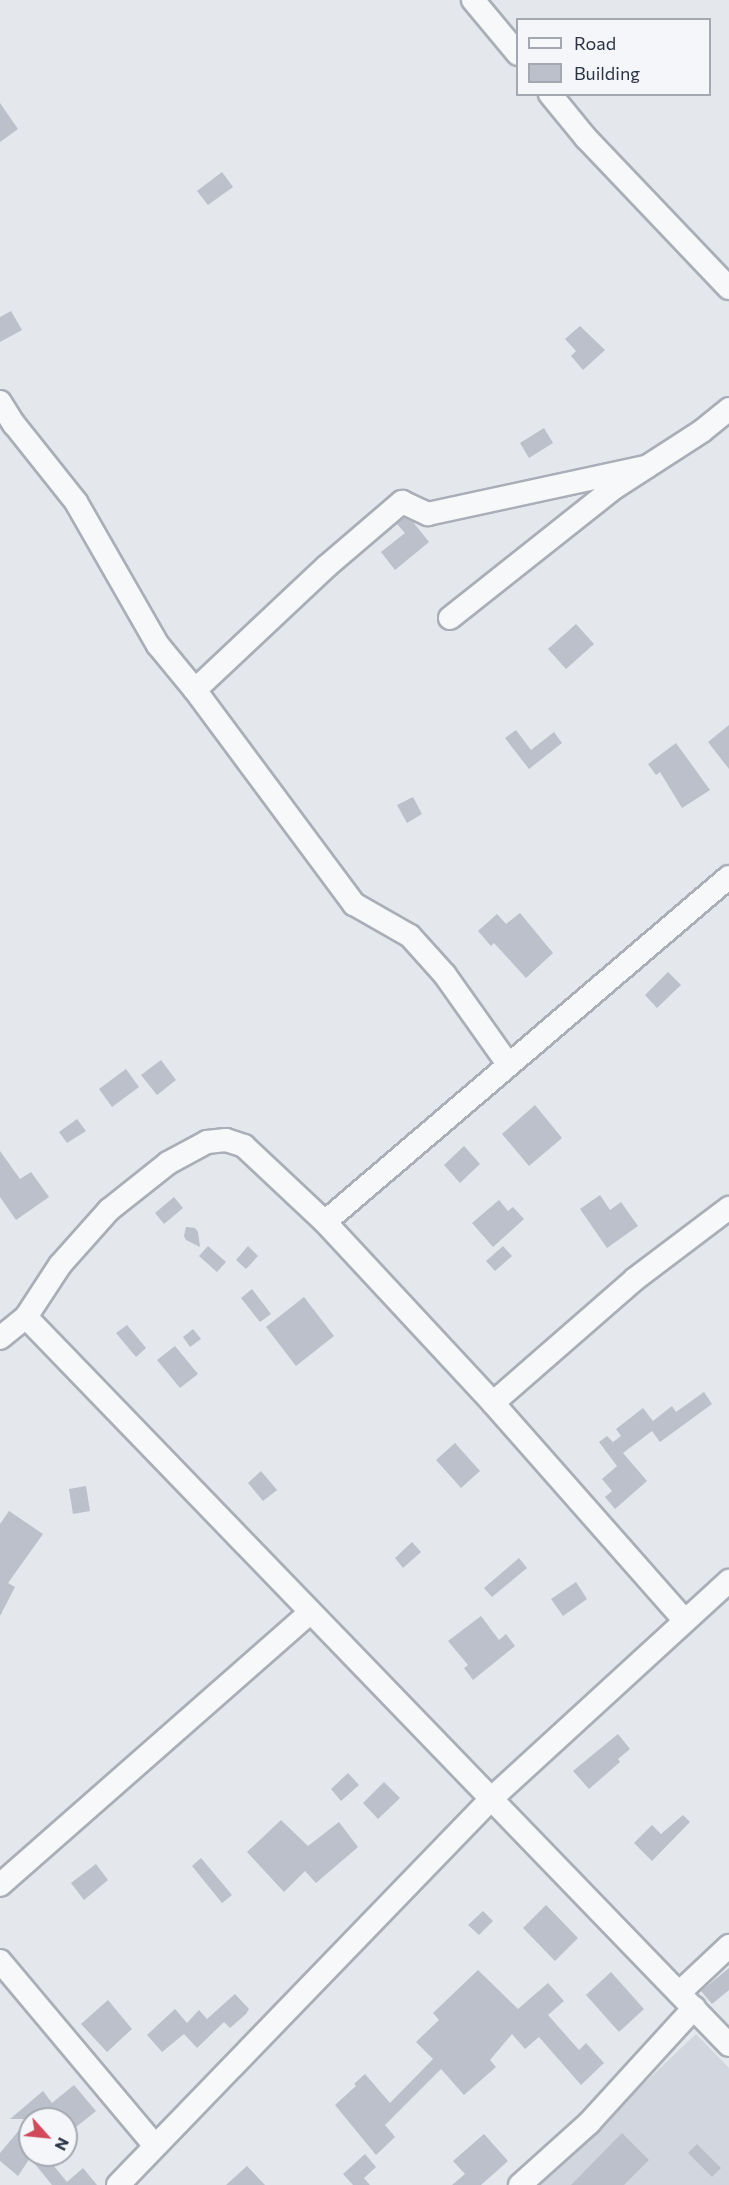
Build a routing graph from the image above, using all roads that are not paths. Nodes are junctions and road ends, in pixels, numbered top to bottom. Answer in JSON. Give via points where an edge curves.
{"nodes":[{"id":1,"x":473,"y":0,"type":"edge"},
{"id":2,"x":516,"y":52,"type":"edge"},
{"id":3,"x":552,"y":96,"type":"edge"},
{"id":4,"x":729,"y":288,"type":"edge"},
{"id":5,"x":0,"y":402,"type":"edge"},
{"id":6,"x":729,"y":409,"type":"edge"},
{"id":7,"x":646,"y":467,"type":"junction"},
{"id":8,"x":450,"y":618,"type":"dead end"},
{"id":9,"x":195,"y":690,"type":"junction"},
{"id":10,"x":729,"y":877,"type":"edge"},
{"id":11,"x":508,"y":1064,"type":"junction"},
{"id":12,"x":729,"y":1208,"type":"edge"},
{"id":13,"x":324,"y":1222,"type":"junction"},
{"id":14,"x":26,"y":1317,"type":"junction"},
{"id":15,"x":0,"y":1338,"type":"edge"},
{"id":16,"x":493,"y":1403,"type":"junction"},
{"id":17,"x":729,"y":1581,"type":"edge"},
{"id":18,"x":310,"y":1613,"type":"junction"},
{"id":19,"x":684,"y":1620,"type":"junction"},
{"id":20,"x":491,"y":1799,"type":"junction"},
{"id":21,"x":0,"y":1885,"type":"edge"},
{"id":22,"x":729,"y":1946,"type":"edge"},
{"id":23,"x":0,"y":1962,"type":"edge"},
{"id":24,"x":686,"y":2001,"type":"junction"},
{"id":25,"x":729,"y":2045,"type":"edge"},
{"id":26,"x":155,"y":2146,"type":"junction"},
{"id":27,"x":118,"y":2185,"type":"edge"},
{"id":28,"x":520,"y":2185,"type":"edge"}],
"edges":[{"from":1,"to":2,"type":"street"},
{"from":3,"to":4,"type":"street","via":[[586,138]]},
{"from":5,"to":9,"type":"street","via":[[76,502],[158,645]]},
{"from":6,"to":7,"type":"street"},
{"from":7,"to":8,"type":"street"},
{"from":7,"to":9,"type":"street","via":[[428,514],[402,502],[327,566]]},
{"from":9,"to":11,"type":"street","via":[[354,904],[410,936],[446,975]]},
{"from":10,"to":11,"type":"street"},
{"from":11,"to":13,"type":"street"},
{"from":12,"to":16,"type":"street","via":[[635,1279]]},
{"from":13,"to":14,"type":"street","via":[[244,1146],[226,1140],[207,1142],[168,1163],[109,1210],[60,1265]]},
{"from":13,"to":16,"type":"street"},
{"from":14,"to":15,"type":"street"},
{"from":14,"to":18,"type":"street"},
{"from":16,"to":19,"type":"street"},
{"from":17,"to":19,"type":"street"},
{"from":18,"to":20,"type":"street"},
{"from":18,"to":21,"type":"street"},
{"from":19,"to":20,"type":"street"},
{"from":20,"to":24,"type":"street"},
{"from":20,"to":26,"type":"street"},
{"from":22,"to":24,"type":"street"},
{"from":23,"to":26,"type":"street"},
{"from":24,"to":25,"type":"street"},
{"from":24,"to":28,"type":"street","via":[[589,2123]]},
{"from":26,"to":27,"type":"street"}]}
